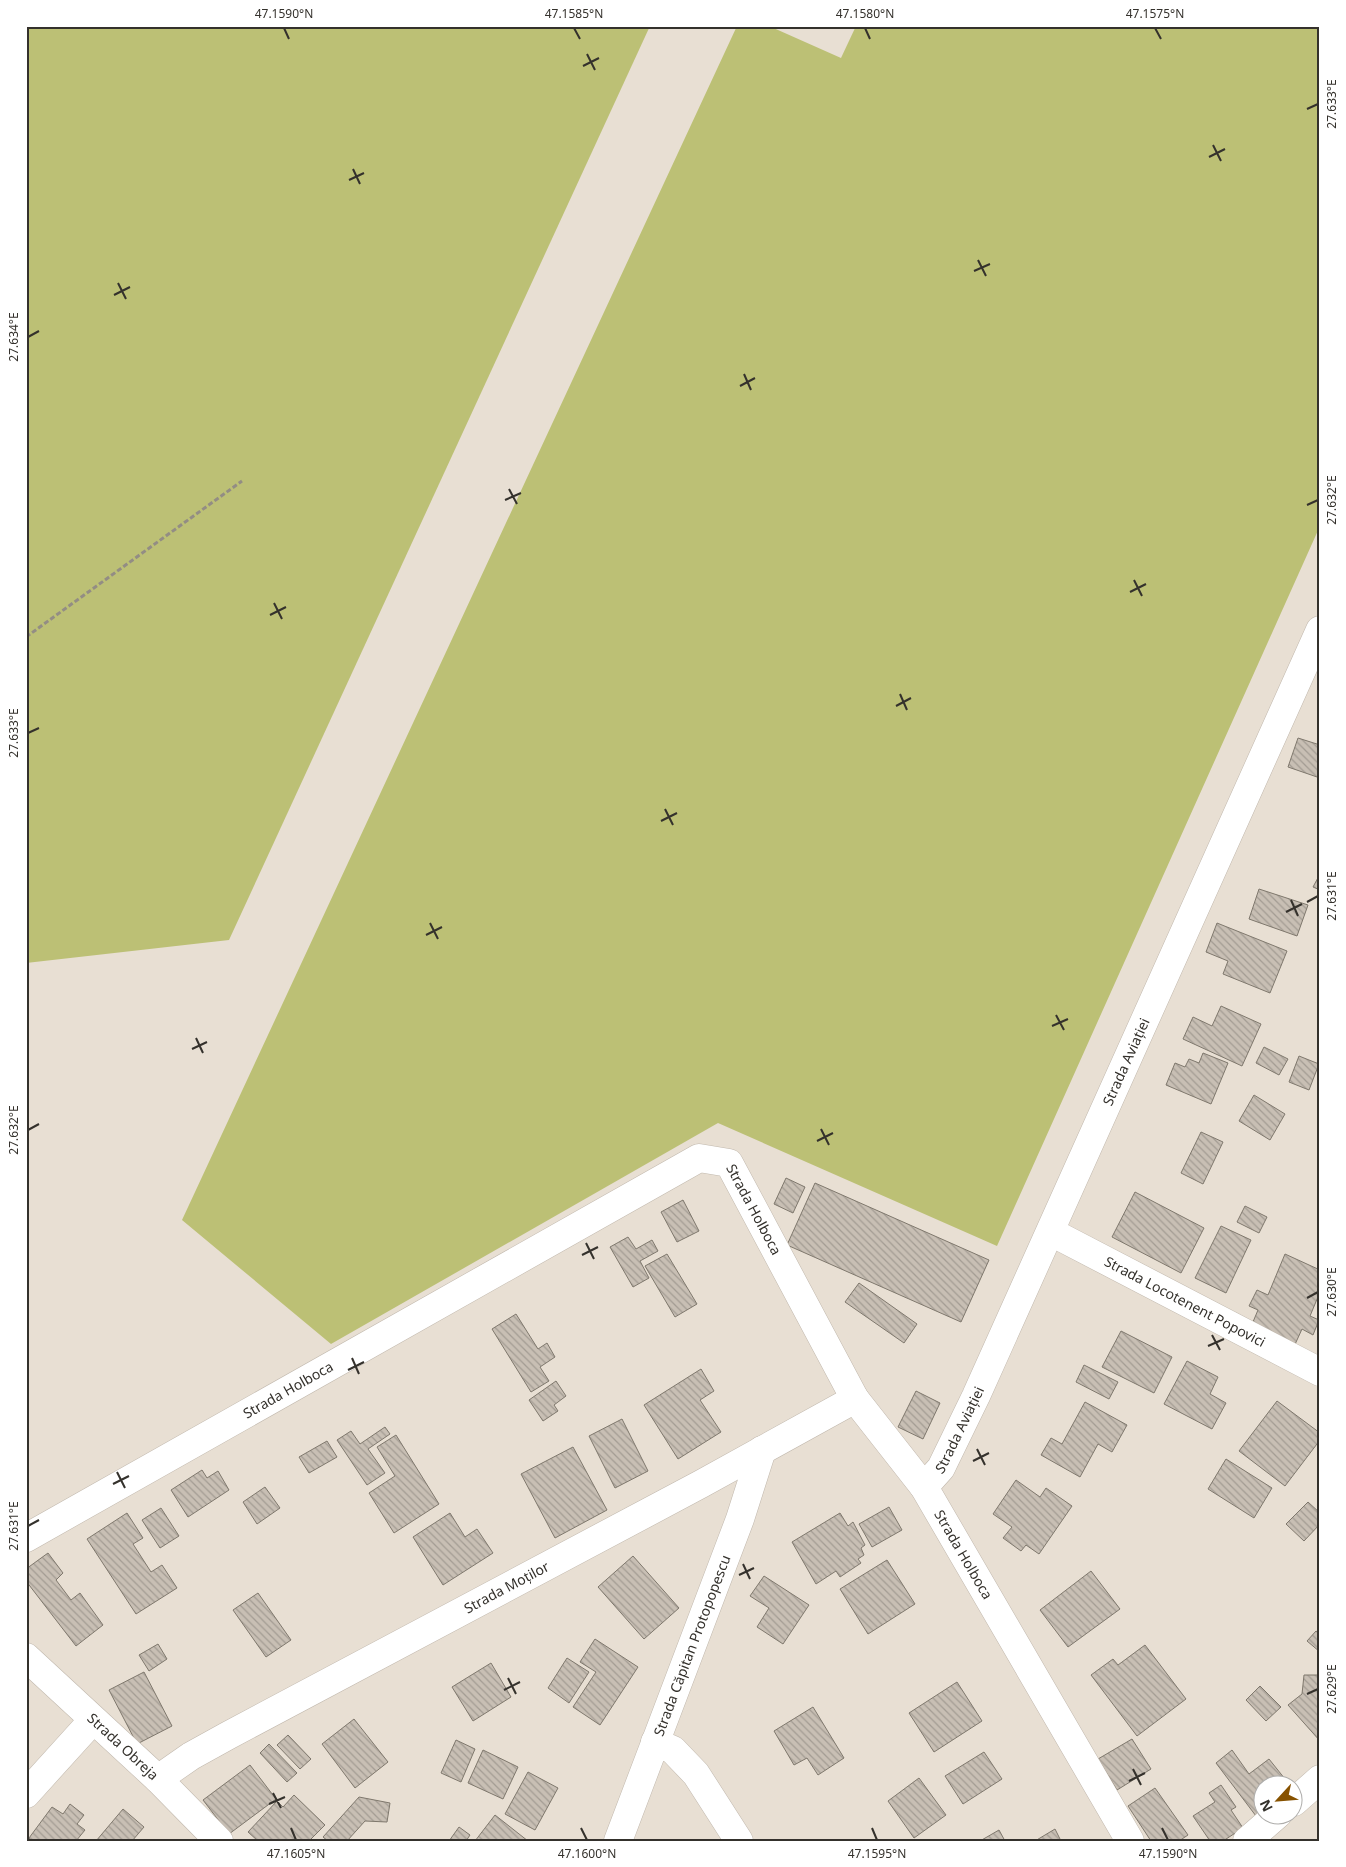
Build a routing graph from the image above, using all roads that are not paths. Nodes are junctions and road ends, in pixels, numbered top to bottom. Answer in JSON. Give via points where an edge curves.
{"nodes":[{"id":1,"x":1320,"y":630,"type":"edge"},
{"id":2,"x":1051,"y":1232,"type":"junction"},
{"id":3,"x":1320,"y":1372,"type":"edge"},
{"id":4,"x":856,"y":1399,"type":"junction"},
{"id":5,"x":762,"y":1450,"type":"junction"},
{"id":6,"x":924,"y":1487,"type":"junction"},
{"id":7,"x":26,"y":1538,"type":"edge"},
{"id":8,"x":26,"y":1657,"type":"edge"},
{"id":9,"x":93,"y":1720,"type":"junction"},
{"id":10,"x":655,"y":1742,"type":"junction"},
{"id":11,"x":158,"y":1779,"type":"junction"},
{"id":12,"x":1320,"y":1780,"type":"edge"},
{"id":13,"x":26,"y":1794,"type":"edge"},
{"id":14,"x":1304,"y":1794,"type":"edge"},
{"id":15,"x":1267,"y":1824,"type":"edge"},
{"id":16,"x":218,"y":1841,"type":"edge"},
{"id":17,"x":618,"y":1841,"type":"edge"},
{"id":18,"x":739,"y":1841,"type":"edge"},
{"id":19,"x":1130,"y":1841,"type":"edge"},
{"id":20,"x":1247,"y":1841,"type":"edge"}],
"edges":[{"from":1,"to":2,"type":"street","name":"Strada Aviației"},
{"from":2,"to":3,"type":"street","name":"Strada Locotenent Popovici"},
{"from":2,"to":6,"type":"street","name":"Strada Aviației","via":[[941,1468]]},
{"from":4,"to":5,"type":"street","name":"Strada Moților"},
{"from":4,"to":6,"type":"street","name":"Strada Holboca"},
{"from":4,"to":7,"type":"street","name":"Strada Holboca","via":[[729,1163],[699,1158]]},
{"from":5,"to":10,"type":"street","name":"Strada Căpitan Protopopescu","via":[[740,1519]]},
{"from":5,"to":11,"type":"street","name":"Strada Moților","via":[[191,1756]]},
{"from":6,"to":19,"type":"street","name":"Strada Holboca"},
{"from":8,"to":9,"type":"street","name":"Strada Obreja"},
{"from":9,"to":11,"type":"street","name":"Strada Obreja"},
{"from":9,"to":13,"type":"street"},
{"from":10,"to":17,"type":"street","name":"Strada Căpitan Protopopescu"},
{"from":10,"to":18,"type":"street","via":[[673,1750],[696,1774]]},
{"from":11,"to":16,"type":"street","name":"Strada Obreja"},
{"from":12,"to":14,"type":"street"},
{"from":15,"to":20,"type":"street"}]}
